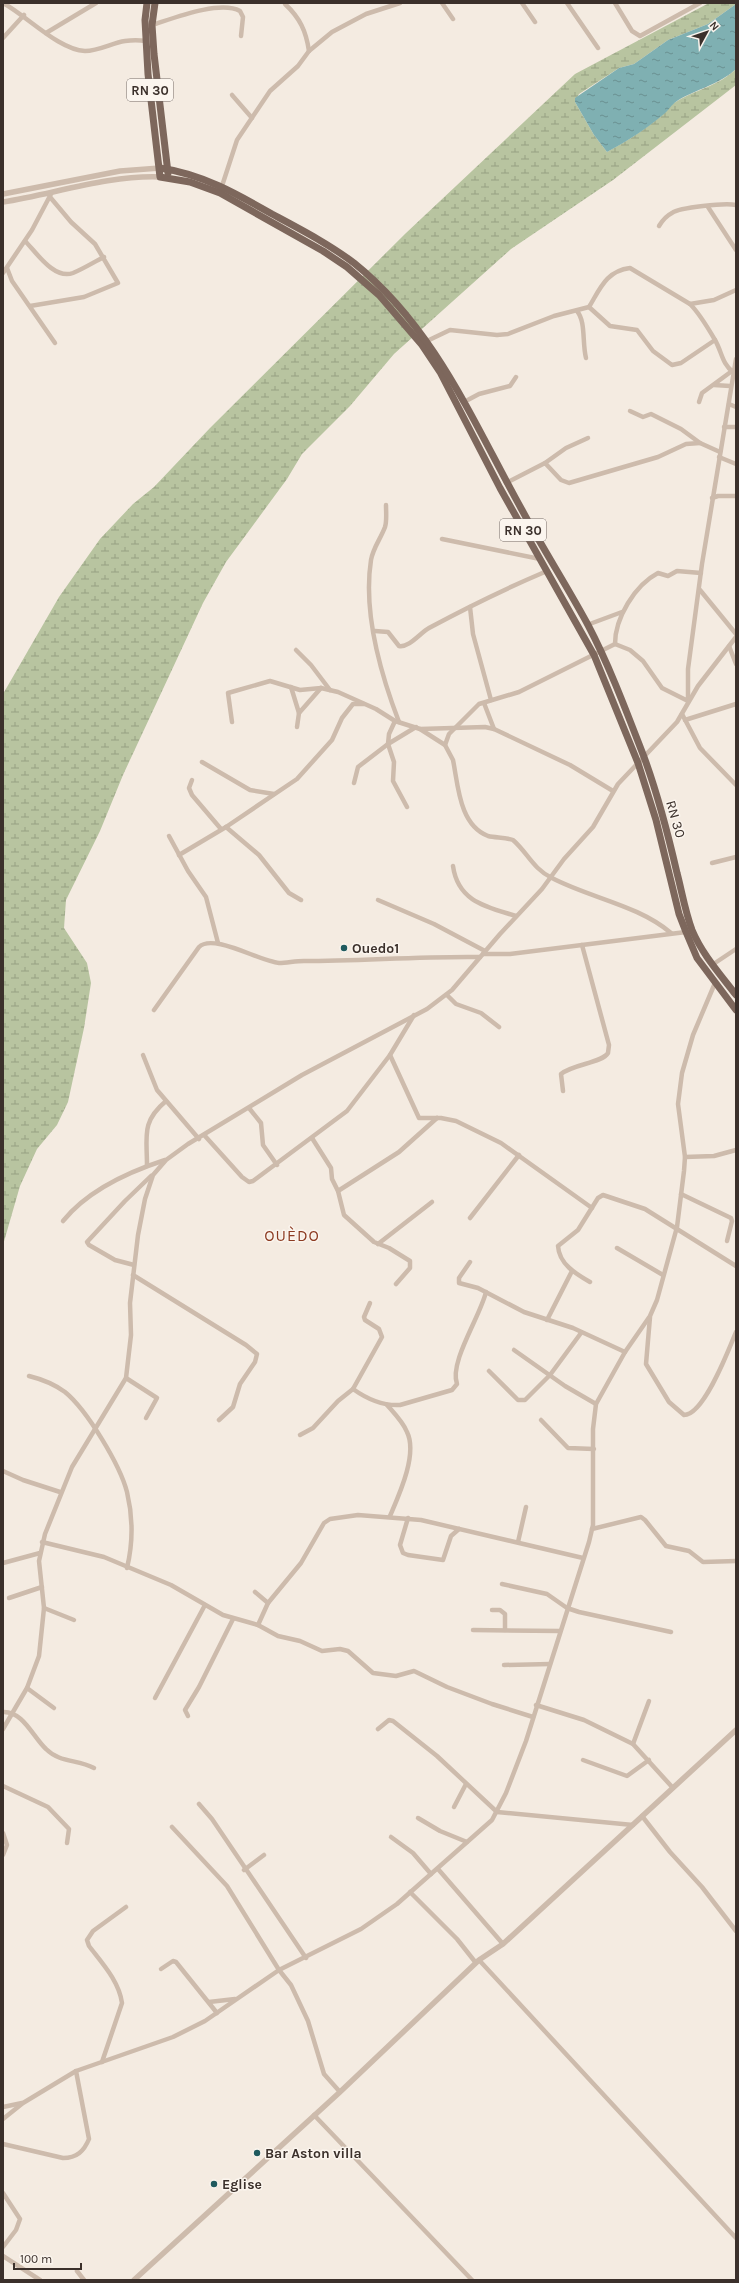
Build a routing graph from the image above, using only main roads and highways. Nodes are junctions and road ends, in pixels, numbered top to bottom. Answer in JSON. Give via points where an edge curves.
{"nodes":[{"id":1,"x":147,"y":3,"type":"edge"},
{"id":2,"x":154,"y":3,"type":"edge"},
{"id":3,"x":165,"y":172,"type":"junction"},
{"id":4,"x":160,"y":177,"type":"road end"},
{"id":5,"x":597,"y":653,"type":"junction"},
{"id":6,"x":736,"y":995,"type":"edge"},
{"id":7,"x":736,"y":1010,"type":"edge"}],
"edges":[{"from":1,"to":3,"type":"main road","number":"RN 30","via":[[148,74]]},
{"from":2,"to":3,"type":"main road","number":"RN 30","via":[[152,25]]},
{"from":3,"to":4,"type":"main road","number":"RN 30"},
{"from":3,"to":5,"type":"main road","number":"RN 30","via":[[220,193],[294,234],[347,267],[380,295],[422,345],[440,372],[500,488]]},
{"from":3,"to":5,"type":"main road","name":"RN 30","number":"RN 30","via":[[222,186],[321,242],[352,262],[407,314],[427,341],[464,402],[506,483],[588,625]]},
{"from":5,"to":6,"type":"main road","name":"RN 30","number":"RN 30","via":[[644,757],[693,931],[712,965]]},
{"from":5,"to":7,"type":"main road","number":"RN 30","via":[[638,763],[686,932],[697,958]]}]}
